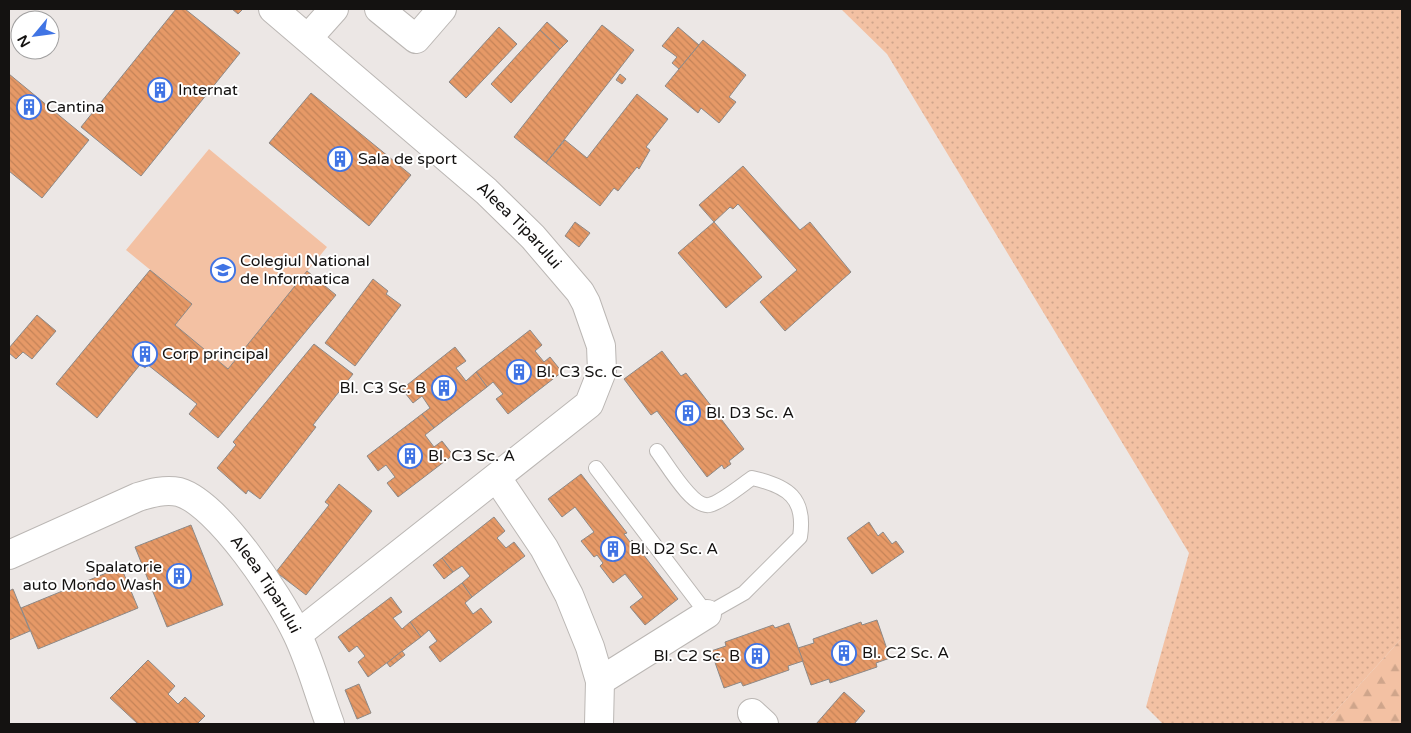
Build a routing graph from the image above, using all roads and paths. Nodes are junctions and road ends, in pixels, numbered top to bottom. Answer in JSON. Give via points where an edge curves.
{"nodes":[{"id":1,"x":273,"y":9,"type":"edge"},
{"id":2,"x":334,"y":9,"type":"edge"},
{"id":3,"x":380,"y":9,"type":"edge"},
{"id":4,"x":442,"y":9,"type":"edge"},
{"id":5,"x":308,"y":38,"type":"junction"},
{"id":6,"x":657,"y":451,"type":"dead end"},
{"id":7,"x":596,"y":468,"type":"dead end"},
{"id":8,"x":497,"y":478,"type":"junction"},
{"id":9,"x":9,"y":555,"type":"edge"},
{"id":10,"x":706,"y":614,"type":"junction"},
{"id":11,"x":298,"y":634,"type":"junction"},
{"id":12,"x":600,"y":681,"type":"junction"},
{"id":13,"x":330,"y":724,"type":"edge"},
{"id":14,"x":599,"y":724,"type":"edge"}],
"edges":[{"from":1,"to":5,"type":"street","name":"Aleea Tiparului"},
{"from":2,"to":5,"type":"street"},
{"from":3,"to":4,"type":"street","via":[[416,39]]},
{"from":5,"to":8,"type":"street","name":"Aleea Tiparului","via":[[486,191],[533,237],[586,303],[601,346],[602,371],[589,404]]},
{"from":6,"to":10,"type":"lane","via":[[701,505],[711,505],[752,478],[771,482],[784,490],[797,501],[802,512],[800,538],[744,593]]},
{"from":7,"to":10,"type":"lane"},
{"from":8,"to":11,"type":"street","name":"Aleea Tiparului"},
{"from":8,"to":12,"type":"street","via":[[544,548],[569,595]]},
{"from":9,"to":11,"type":"street","name":"Aleea Tiparului","via":[[138,497],[160,491],[178,492],[196,500],[226,529],[272,591]]},
{"from":10,"to":12,"type":"street"},
{"from":11,"to":13,"type":"street"},
{"from":12,"to":14,"type":"street"}]}
